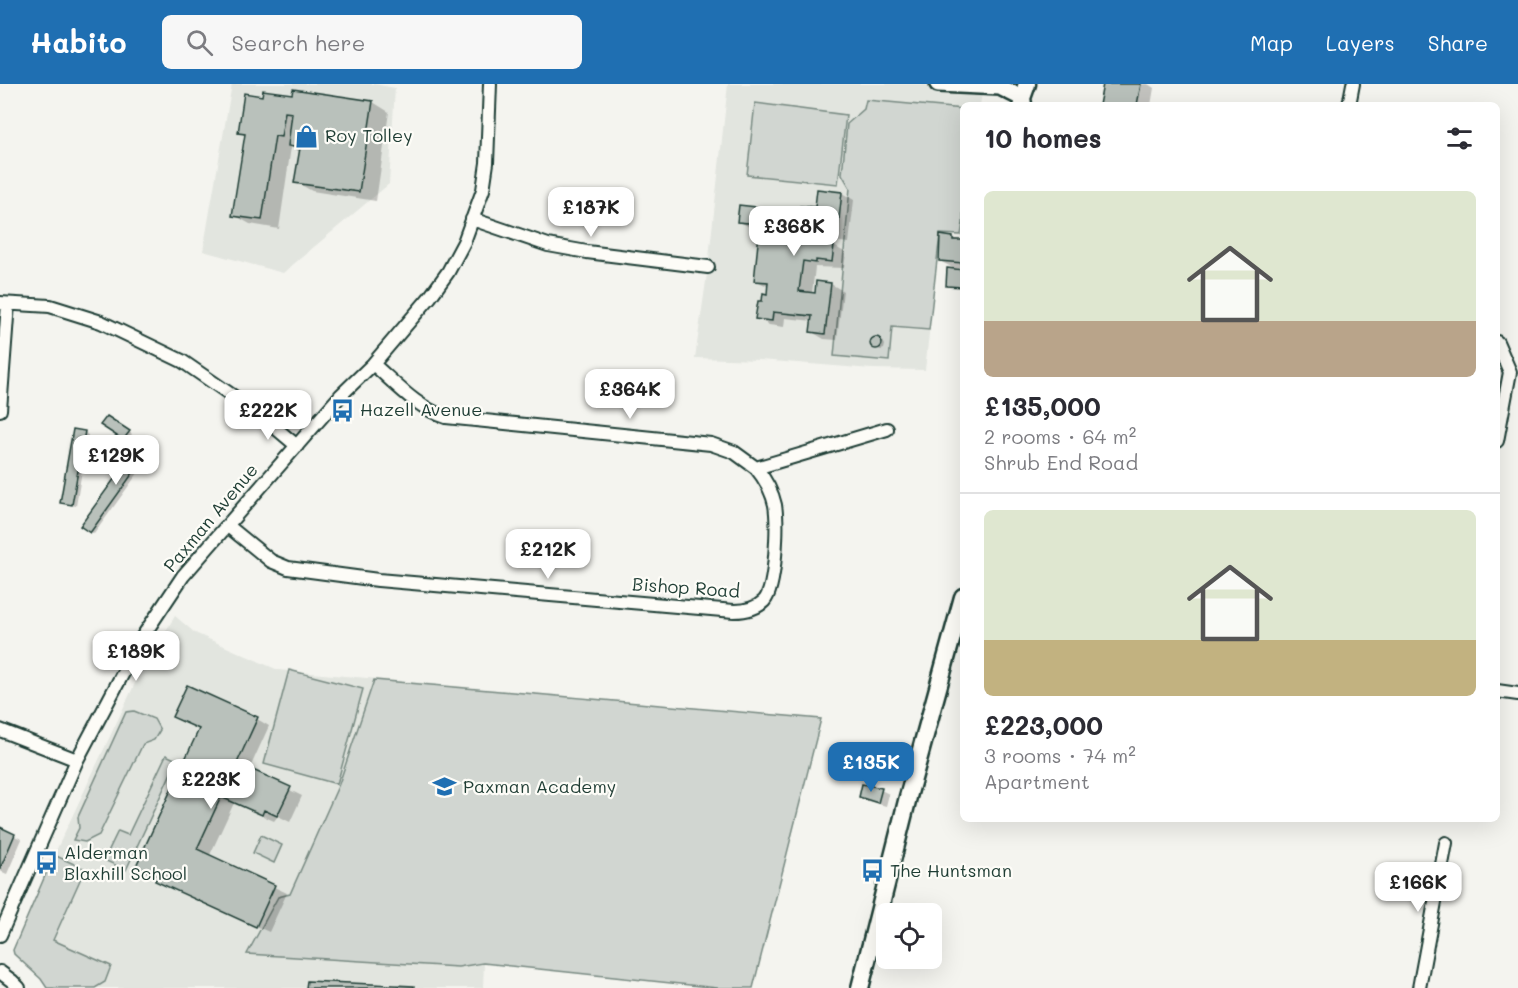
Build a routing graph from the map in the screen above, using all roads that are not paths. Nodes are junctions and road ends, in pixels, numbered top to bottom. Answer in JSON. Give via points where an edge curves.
{"nodes":[{"id":1,"x":490,"y":84,"type":"edge"},
{"id":2,"x":938,"y":84,"type":"edge"},
{"id":3,"x":1353,"y":84,"type":"edge"},
{"id":4,"x":1024,"y":96,"type":"edge"},
{"id":5,"x":1350,"y":102,"type":"edge"},
{"id":6,"x":472,"y":219,"type":"junction"},
{"id":7,"x":708,"y":267,"type":"dead end"},
{"id":8,"x":4,"y":304,"type":"edge"},
{"id":9,"x":1500,"y":349,"type":"edge"},
{"id":10,"x":373,"y":364,"type":"junction"},
{"id":11,"x":0,"y":410,"type":"edge"},
{"id":12,"x":1500,"y":425,"type":"edge"},
{"id":13,"x":887,"y":429,"type":"dead end"},
{"id":14,"x":297,"y":446,"type":"junction"},
{"id":15,"x":756,"y":468,"type":"junction"},
{"id":16,"x":228,"y":526,"type":"junction"},
{"id":17,"x":960,"y":608,"type":"edge"},
{"id":18,"x":1500,"y":691,"type":"edge"},
{"id":19,"x":1518,"y":694,"type":"edge"},
{"id":20,"x":0,"y":730,"type":"edge"},
{"id":21,"x":77,"y":760,"type":"junction"},
{"id":22,"x":1446,"y":843,"type":"dead end"},
{"id":23,"x":0,"y":935,"type":"edge"},
{"id":24,"x":0,"y":972,"type":"edge"},
{"id":25,"x":19,"y":988,"type":"edge"},
{"id":26,"x":860,"y":988,"type":"edge"},
{"id":27,"x":1419,"y":988,"type":"edge"}],
"edges":[{"from":1,"to":6,"type":"street","name":"Paxman Avenue","via":[[487,163],[483,190]]},
{"from":2,"to":4,"type":"street","via":[[1000,87]]},
{"from":3,"to":5,"type":"street"},
{"from":6,"to":7,"type":"street","via":[[548,245]]},
{"from":6,"to":10,"type":"street","name":"Paxman Avenue","via":[[448,272]]},
{"from":8,"to":11,"type":"street"},
{"from":8,"to":14,"type":"street","via":[[50,306],[101,322],[182,361],[259,414]]},
{"from":9,"to":12,"type":"street","via":[[1510,372]]},
{"from":10,"to":14,"type":"street","name":"Paxman Avenue"},
{"from":10,"to":15,"type":"street","via":[[420,405],[446,417],[711,444],[734,452]]},
{"from":13,"to":15,"type":"street"},
{"from":14,"to":16,"type":"street","name":"Paxman Avenue"},
{"from":15,"to":16,"type":"street","name":"Bishop Road","via":[[766,480],[775,504],[776,545],[771,588],[765,599],[746,610],[378,580],[288,568],[270,561]]},
{"from":16,"to":21,"type":"street","name":"Paxman Avenue","via":[[183,576],[141,639]]},
{"from":17,"to":26,"type":"main road"},
{"from":18,"to":19,"type":"street"},
{"from":20,"to":21,"type":"street"},
{"from":21,"to":23,"type":"street","name":"Paxman Avenue"},
{"from":22,"to":27,"type":"street"},
{"from":24,"to":25,"type":"street"}]}
